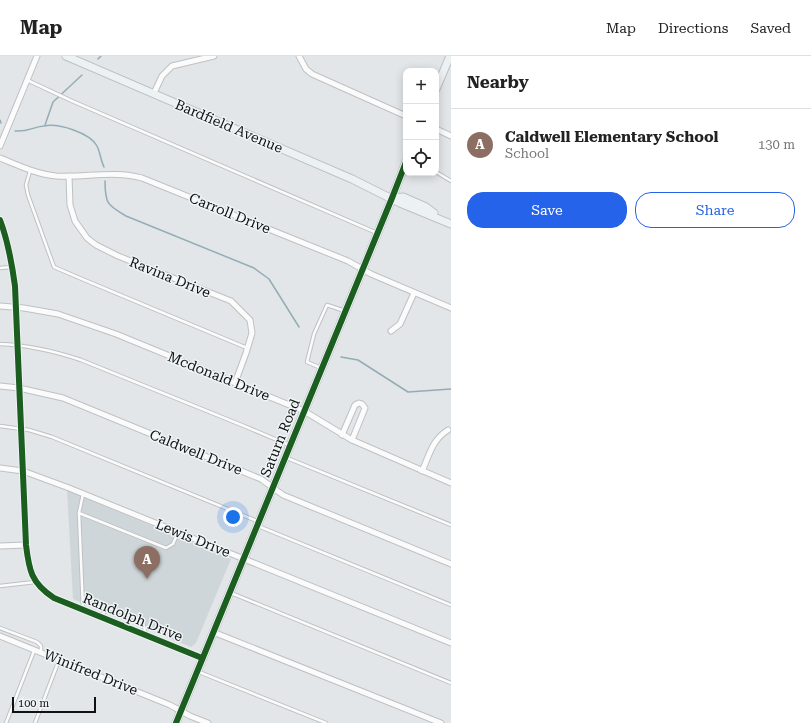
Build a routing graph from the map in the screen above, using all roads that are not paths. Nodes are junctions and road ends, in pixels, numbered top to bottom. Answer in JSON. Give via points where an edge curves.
{"nodes":[{"id":1,"x":37,"y":56,"type":"edge"},
{"id":2,"x":66,"y":56,"type":"edge"},
{"id":3,"x":214,"y":56,"type":"edge"},
{"id":4,"x":299,"y":56,"type":"edge"},
{"id":5,"x":450,"y":56,"type":"edge"},
{"id":6,"x":27,"y":80,"type":"junction"},
{"id":7,"x":439,"y":82,"type":"edge"},
{"id":8,"x":154,"y":93,"type":"junction"},
{"id":9,"x":403,"y":115,"type":"edge"},
{"id":10,"x":439,"y":130,"type":"edge"},
{"id":11,"x":451,"y":136,"type":"edge"},
{"id":12,"x":0,"y":146,"type":"edge"},
{"id":13,"x":0,"y":158,"type":"edge"},
{"id":14,"x":31,"y":170,"type":"junction"},
{"id":15,"x":403,"y":170,"type":"edge"},
{"id":16,"x":439,"y":174,"type":"edge"},
{"id":17,"x":69,"y":176,"type":"junction"},
{"id":18,"x":451,"y":181,"type":"edge"},
{"id":19,"x":392,"y":198,"type":"junction"},
{"id":20,"x":0,"y":220,"type":"edge"},
{"id":21,"x":449,"y":222,"type":"edge"},
{"id":22,"x":378,"y":233,"type":"junction"},
{"id":23,"x":13,"y":267,"type":"junction"},
{"id":24,"x":0,"y":268,"type":"edge"},
{"id":25,"x":362,"y":270,"type":"junction"},
{"id":26,"x":414,"y":292,"type":"junction"},
{"id":27,"x":0,"y":306,"type":"edge"},
{"id":28,"x":15,"y":307,"type":"junction"},
{"id":29,"x":451,"y":308,"type":"edge"},
{"id":30,"x":345,"y":311,"type":"junction"},
{"id":31,"x":391,"y":332,"type":"dead end"},
{"id":32,"x":0,"y":344,"type":"edge"},
{"id":33,"x":17,"y":345,"type":"junction"},
{"id":34,"x":248,"y":348,"type":"junction"},
{"id":35,"x":321,"y":368,"type":"junction"},
{"id":36,"x":235,"y":383,"type":"junction"},
{"id":37,"x":0,"y":386,"type":"edge"},
{"id":38,"x":19,"y":388,"type":"junction"},
{"id":39,"x":304,"y":411,"type":"junction"},
{"id":40,"x":0,"y":426,"type":"edge"},
{"id":41,"x":21,"y":428,"type":"junction"},
{"id":42,"x":448,"y":430,"type":"dead end"},
{"id":43,"x":342,"y":435,"type":"junction"},
{"id":44,"x":352,"y":440,"type":"junction"},
{"id":45,"x":290,"y":446,"type":"junction"},
{"id":46,"x":285,"y":457,"type":"junction"},
{"id":47,"x":0,"y":468,"type":"edge"},
{"id":48,"x":23,"y":471,"type":"junction"},
{"id":49,"x":422,"y":471,"type":"junction"},
{"id":50,"x":451,"y":483,"type":"edge"},
{"id":51,"x":273,"y":488,"type":"junction"},
{"id":52,"x":83,"y":493,"type":"junction"},
{"id":53,"x":79,"y":513,"type":"junction"},
{"id":54,"x":258,"y":524,"type":"junction"},
{"id":55,"x":451,"y":525,"type":"edge"},
{"id":56,"x":178,"y":532,"type":"junction"},
{"id":57,"x":26,"y":545,"type":"junction"},
{"id":58,"x":0,"y":546,"type":"edge"},
{"id":59,"x":244,"y":559,"type":"junction"},
{"id":60,"x":451,"y":564,"type":"edge"},
{"id":61,"x":36,"y":582,"type":"junction"},
{"id":62,"x":0,"y":586,"type":"edge"},
{"id":63,"x":230,"y":593,"type":"junction"},
{"id":64,"x":451,"y":605,"type":"edge"},
{"id":65,"x":83,"y":610,"type":"junction"},
{"id":66,"x":99,"y":616,"type":"junction"},
{"id":67,"x":0,"y":628,"type":"edge"},
{"id":68,"x":213,"y":632,"type":"junction"},
{"id":69,"x":146,"y":635,"type":"junction"},
{"id":70,"x":0,"y":636,"type":"edge"},
{"id":71,"x":451,"y":643,"type":"edge"},
{"id":72,"x":34,"y":649,"type":"junction"},
{"id":73,"x":41,"y":652,"type":"junction"},
{"id":74,"x":202,"y":658,"type":"junction"},
{"id":75,"x":59,"y":659,"type":"junction"},
{"id":76,"x":197,"y":671,"type":"junction"},
{"id":77,"x":451,"y":683,"type":"edge"},
{"id":78,"x":181,"y":711,"type":"junction"},
{"id":79,"x":6,"y":723,"type":"edge"},
{"id":80,"x":35,"y":723,"type":"edge"},
{"id":81,"x":176,"y":723,"type":"edge"},
{"id":82,"x":208,"y":723,"type":"edge"},
{"id":83,"x":326,"y":723,"type":"edge"},
{"id":84,"x":440,"y":723,"type":"edge"}],
"edges":[{"from":1,"to":6,"type":"street"},
{"from":2,"to":8,"type":"street","name":"Bardfield Avenue"},
{"from":3,"to":8,"type":"street","via":[[172,66],[162,76]]},
{"from":4,"to":9,"type":"street","via":[[312,74]]},
{"from":5,"to":7,"type":"street"},
{"from":6,"to":12,"type":"street"},
{"from":6,"to":22,"type":"lane"},
{"from":8,"to":19,"type":"street","name":"Bardfield Avenue"},
{"from":10,"to":11,"type":"street"},
{"from":13,"to":14,"type":"street","name":"Carroll Drive"},
{"from":14,"to":17,"type":"street","name":"Carroll Drive"},
{"from":14,"to":34,"type":"lane","via":[[26,185],[28,194],[54,266]]},
{"from":15,"to":19,"type":"street","name":"Saturn Road"},
{"from":16,"to":18,"type":"lane"},
{"from":17,"to":25,"type":"street","name":"Carroll Drive","via":[[133,175],[348,261]]},
{"from":17,"to":34,"type":"street","name":"Ravina Drive","via":[[70,205],[75,221],[87,238],[118,256],[230,301],[250,320],[252,333]]},
{"from":19,"to":21,"type":"street","name":"Bardfield Avenue"},
{"from":19,"to":22,"type":"street","name":"Saturn Road"},
{"from":20,"to":23,"type":"street"},
{"from":22,"to":25,"type":"street","name":"Saturn Road"},
{"from":23,"to":24,"type":"lane"},
{"from":23,"to":28,"type":"street"},
{"from":25,"to":26,"type":"street","name":"Carroll Drive"},
{"from":25,"to":30,"type":"street","name":"Saturn Road"},
{"from":26,"to":29,"type":"street","name":"Carroll Drive"},
{"from":26,"to":31,"type":"street","via":[[400,324]]},
{"from":27,"to":28,"type":"street","name":"Mcdonald Drive"},
{"from":28,"to":33,"type":"street"},
{"from":28,"to":36,"type":"street","name":"Mcdonald Drive","via":[[78,320]]},
{"from":30,"to":35,"type":"street","name":"Saturn Road"},
{"from":30,"to":35,"type":"lane","via":[[327,305],[314,334],[307,362]]},
{"from":32,"to":33,"type":"lane"},
{"from":33,"to":38,"type":"street"},
{"from":33,"to":45,"type":"lane","via":[[53,351],[86,362]]},
{"from":34,"to":36,"type":"street","name":"Ravina Drive"},
{"from":35,"to":39,"type":"street","name":"Saturn Road"},
{"from":36,"to":39,"type":"street","name":"Mcdonald Drive"},
{"from":37,"to":38,"type":"street","name":"Caldwell Drive"},
{"from":38,"to":41,"type":"street"},
{"from":38,"to":51,"type":"street","name":"Caldwell Drive","via":[[63,398],[261,479]]},
{"from":39,"to":43,"type":"street","name":"Mcdonald Drive"},
{"from":39,"to":45,"type":"street","name":"Saturn Road"},
{"from":40,"to":41,"type":"lane"},
{"from":41,"to":48,"type":"street"},
{"from":41,"to":54,"type":"lane","via":[[52,437]]},
{"from":42,"to":49,"type":"street","via":[[435,441]]},
{"from":43,"to":44,"type":"street","name":"Mcdonald Drive"},
{"from":43,"to":44,"type":"street","via":[[355,405],[362,404],[365,408]]},
{"from":44,"to":49,"type":"street","name":"Mcdonald Drive"},
{"from":45,"to":46,"type":"street","name":"Saturn Road"},
{"from":46,"to":51,"type":"street","name":"Saturn Road"},
{"from":46,"to":55,"type":"lane"},
{"from":47,"to":48,"type":"street","name":"Lewis Drive"},
{"from":48,"to":52,"type":"street","name":"Lewis Drive"},
{"from":48,"to":57,"type":"street"},
{"from":49,"to":50,"type":"street","name":"Mcdonald Drive"},
{"from":51,"to":54,"type":"street","name":"Saturn Road"},
{"from":51,"to":60,"type":"street","name":"Caldwell Drive","via":[[283,495]]},
{"from":52,"to":53,"type":"lane"},
{"from":52,"to":56,"type":"street","name":"Lewis Drive"},
{"from":53,"to":56,"type":"lane","via":[[166,548],[173,544]]},
{"from":53,"to":65,"type":"lane"},
{"from":54,"to":59,"type":"street","name":"Saturn Road"},
{"from":54,"to":64,"type":"lane"},
{"from":56,"to":59,"type":"street","name":"Lewis Drive"},
{"from":57,"to":58,"type":"street"},
{"from":57,"to":61,"type":"street","via":[[29,567]]},
{"from":59,"to":63,"type":"street","name":"Saturn Road"},
{"from":59,"to":71,"type":"street","name":"Lewis Drive"},
{"from":61,"to":62,"type":"lane"},
{"from":61,"to":65,"type":"street","name":"Randolph Drive","via":[[54,598]]},
{"from":63,"to":68,"type":"street","name":"Saturn Road"},
{"from":63,"to":77,"type":"lane"},
{"from":65,"to":66,"type":"street","name":"Randolph Drive"},
{"from":66,"to":69,"type":"street","name":"Randolph Drive"},
{"from":66,"to":69,"type":"lane","via":[[113,609],[139,619],[143,622]]},
{"from":67,"to":73,"type":"lane","via":[[37,642]]},
{"from":68,"to":74,"type":"street","name":"Saturn Road"},
{"from":68,"to":84,"type":"street"},
{"from":69,"to":74,"type":"street","name":"Randolph Drive"},
{"from":70,"to":72,"type":"street","name":"Winifred Drive"},
{"from":72,"to":73,"type":"street","name":"Winifred Drive"},
{"from":72,"to":79,"type":"lane"},
{"from":73,"to":75,"type":"street","name":"Winifred Drive"},
{"from":74,"to":76,"type":"street","name":"Saturn Road"},
{"from":75,"to":78,"type":"street","name":"Winifred Drive"},
{"from":75,"to":80,"type":"lane"},
{"from":76,"to":78,"type":"street","name":"Saturn Road"},
{"from":76,"to":83,"type":"lane"},
{"from":78,"to":81,"type":"street","name":"Saturn Road"},
{"from":78,"to":82,"type":"street","name":"Winifred Drive"}]}
